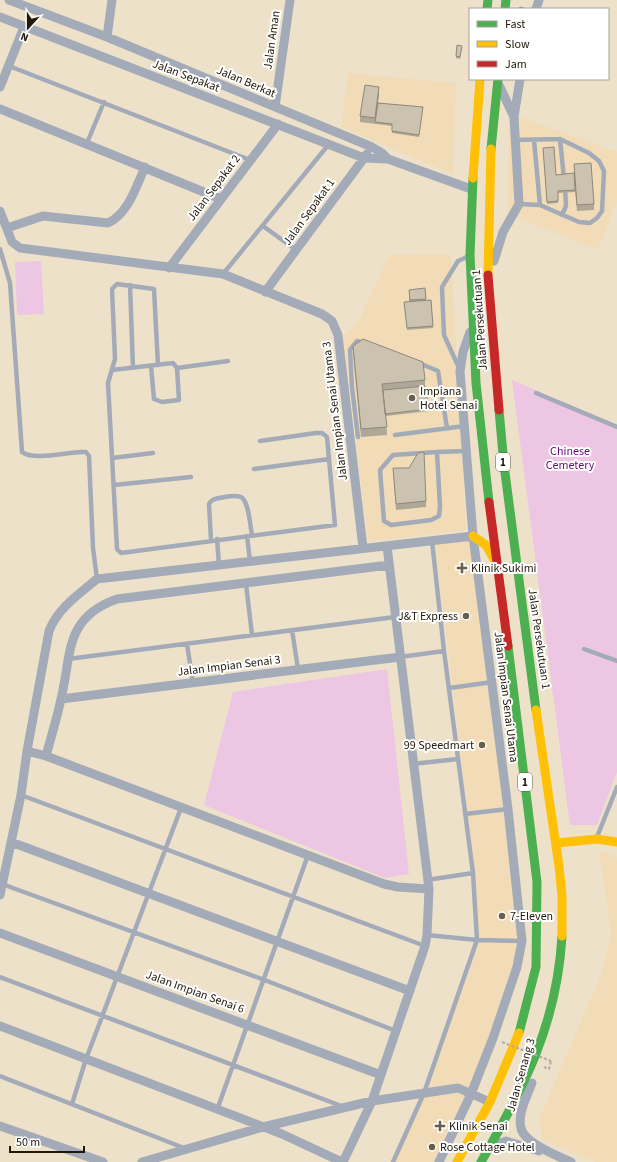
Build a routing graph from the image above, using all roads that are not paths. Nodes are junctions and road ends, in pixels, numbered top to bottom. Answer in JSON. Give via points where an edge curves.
{"nodes":[{"id":1,"x":9,"y":0,"type":"edge"},
{"id":2,"x":112,"y":0,"type":"edge"},
{"id":3,"x":290,"y":0,"type":"edge"},
{"id":4,"x":0,"y":17,"type":"edge"},
{"id":5,"x":24,"y":27,"type":"junction"},
{"id":6,"x":107,"y":37,"type":"junction"},
{"id":7,"x":9,"y":66,"type":"junction"},
{"id":8,"x":480,"y":80,"type":"edge"},
{"id":9,"x":520,"y":80,"type":"edge"},
{"id":10,"x":498,"y":81,"type":"edge"},
{"id":11,"x":0,"y":87,"type":"edge"},
{"id":12,"x":104,"y":102,"type":"junction"},
{"id":13,"x":275,"y":107,"type":"junction"},
{"id":14,"x":0,"y":109,"type":"edge"},
{"id":15,"x":514,"y":117,"type":"junction"},
{"id":16,"x":278,"y":124,"type":"junction"},
{"id":17,"x":560,"y":139,"type":"junction"},
{"id":18,"x":515,"y":140,"type":"junction"},
{"id":19,"x":534,"y":140,"type":"junction"},
{"id":20,"x":87,"y":143,"type":"junction"},
{"id":21,"x":329,"y":143,"type":"junction"},
{"id":22,"x":372,"y":147,"type":"junction"},
{"id":23,"x":364,"y":158,"type":"junction"},
{"id":24,"x":250,"y":160,"type":"junction"},
{"id":25,"x":388,"y":160,"type":"junction"},
{"id":26,"x":145,"y":168,"type":"junction"},
{"id":27,"x":471,"y":189,"type":"junction"},
{"id":28,"x":221,"y":199,"type":"junction"},
{"id":29,"x":519,"y":204,"type":"junction"},
{"id":30,"x":540,"y":205,"type":"junction"},
{"id":31,"x":0,"y":211,"type":"edge"},
{"id":32,"x":562,"y":215,"type":"junction"},
{"id":33,"x":263,"y":226,"type":"junction"},
{"id":34,"x":3,"y":229,"type":"edge"},
{"id":35,"x":0,"y":249,"type":"edge"},
{"id":36,"x":296,"y":250,"type":"junction"},
{"id":37,"x":470,"y":255,"type":"junction"},
{"id":38,"x":169,"y":268,"type":"junction"},
{"id":39,"x":222,"y":274,"type":"junction"},
{"id":40,"x":488,"y":282,"type":"junction"},
{"id":41,"x":130,"y":285,"type":"junction"},
{"id":42,"x":266,"y":292,"type":"junction"},
{"id":43,"x":473,"y":321,"type":"junction"},
{"id":44,"x":374,"y":346,"type":"edge"},
{"id":45,"x":228,"y":361,"type":"dead end"},
{"id":46,"x":414,"y":361,"type":"edge"},
{"id":47,"x":158,"y":365,"type":"junction"},
{"id":48,"x":151,"y":366,"type":"junction"},
{"id":49,"x":133,"y":368,"type":"junction"},
{"id":50,"x":177,"y":368,"type":"junction"},
{"id":51,"x":112,"y":370,"type":"junction"},
{"id":52,"x":460,"y":370,"type":"junction"},
{"id":53,"x":348,"y":387,"type":"junction"},
{"id":54,"x":536,"y":392,"type":"dead end"},
{"id":55,"x":465,"y":426,"type":"junction"},
{"id":56,"x":617,"y":427,"type":"edge"},
{"id":57,"x":447,"y":428,"type":"junction"},
{"id":58,"x":395,"y":435,"type":"dead end"},
{"id":59,"x":358,"y":437,"type":"dead end"},
{"id":60,"x":260,"y":441,"type":"dead end"},
{"id":61,"x":467,"y":451,"type":"junction"},
{"id":62,"x":437,"y":452,"type":"junction"},
{"id":63,"x":153,"y":453,"type":"dead end"},
{"id":64,"x":112,"y":458,"type":"junction"},
{"id":65,"x":329,"y":459,"type":"junction"},
{"id":66,"x":254,"y":469,"type":"dead end"},
{"id":67,"x":191,"y":477,"type":"dead end"},
{"id":68,"x":114,"y":485,"type":"junction"},
{"id":69,"x":249,"y":535,"type":"junction"},
{"id":70,"x":473,"y":536,"type":"junction"},
{"id":71,"x":217,"y":539,"type":"junction"},
{"id":72,"x":211,"y":540,"type":"junction"},
{"id":73,"x":432,"y":541,"type":"junction"},
{"id":74,"x":387,"y":546,"type":"junction"},
{"id":75,"x":363,"y":548,"type":"junction"},
{"id":76,"x":250,"y":561,"type":"junction"},
{"id":77,"x":219,"y":565,"type":"junction"},
{"id":78,"x":389,"y":565,"type":"junction"},
{"id":79,"x":499,"y":570,"type":"junction"},
{"id":80,"x":97,"y":579,"type":"junction"},
{"id":81,"x":246,"y":584,"type":"junction"},
{"id":82,"x":395,"y":617,"type":"junction"},
{"id":83,"x":292,"y":630,"type":"junction"},
{"id":84,"x":252,"y":635,"type":"junction"},
{"id":85,"x":187,"y":644,"type":"junction"},
{"id":86,"x":584,"y":649,"type":"dead end"},
{"id":87,"x":444,"y":651,"type":"junction"},
{"id":88,"x":400,"y":657,"type":"junction"},
{"id":89,"x":68,"y":659,"type":"junction"},
{"id":90,"x":617,"y":661,"type":"edge"},
{"id":91,"x":298,"y":669,"type":"junction"},
{"id":92,"x":492,"y":682,"type":"junction"},
{"id":93,"x":193,"y":683,"type":"junction"},
{"id":94,"x":450,"y":688,"type":"junction"},
{"id":95,"x":61,"y":699,"type":"junction"},
{"id":96,"x":27,"y":750,"type":"junction"},
{"id":97,"x":46,"y":756,"type":"junction"},
{"id":98,"x":458,"y":759,"type":"junction"},
{"id":99,"x":412,"y":764,"type":"junction"},
{"id":100,"x":617,"y":787,"type":"edge"},
{"id":101,"x":20,"y":795,"type":"junction"},
{"id":102,"x":181,"y":808,"type":"junction"},
{"id":103,"x":508,"y":809,"type":"junction"},
{"id":104,"x":465,"y":814,"type":"junction"},
{"id":105,"x":597,"y":839,"type":"junction"},
{"id":106,"x":11,"y":842,"type":"junction"},
{"id":107,"x":617,"y":842,"type":"edge"},
{"id":108,"x":557,"y":843,"type":"junction"},
{"id":109,"x":166,"y":848,"type":"junction"},
{"id":110,"x":308,"y":855,"type":"junction"},
{"id":111,"x":473,"y":873,"type":"junction"},
{"id":112,"x":2,"y":884,"type":"junction"},
{"id":113,"x":428,"y":884,"type":"junction"},
{"id":114,"x":149,"y":893,"type":"junction"},
{"id":115,"x":0,"y":895,"type":"edge"},
{"id":116,"x":293,"y":896,"type":"junction"},
{"id":117,"x":0,"y":933,"type":"edge"},
{"id":118,"x":134,"y":933,"type":"junction"},
{"id":119,"x":428,"y":935,"type":"junction"},
{"id":120,"x":276,"y":940,"type":"junction"},
{"id":121,"x":477,"y":940,"type":"junction"},
{"id":122,"x":522,"y":941,"type":"junction"},
{"id":123,"x":425,"y":946,"type":"junction"},
{"id":124,"x":119,"y":976,"type":"junction"},
{"id":125,"x":0,"y":977,"type":"edge"},
{"id":126,"x":262,"y":979,"type":"junction"},
{"id":127,"x":410,"y":991,"type":"junction"},
{"id":128,"x":103,"y":1017,"type":"junction"},
{"id":129,"x":247,"y":1024,"type":"junction"},
{"id":130,"x":0,"y":1026,"type":"edge"},
{"id":131,"x":546,"y":1028,"type":"junction"},
{"id":132,"x":396,"y":1030,"type":"junction"},
{"id":133,"x":86,"y":1059,"type":"junction"},
{"id":134,"x":232,"y":1064,"type":"junction"},
{"id":135,"x":381,"y":1075,"type":"junction"},
{"id":136,"x":0,"y":1076,"type":"edge"},
{"id":137,"x":424,"y":1093,"type":"junction"},
{"id":138,"x":471,"y":1094,"type":"junction"},
{"id":139,"x":372,"y":1101,"type":"junction"},
{"id":140,"x":490,"y":1102,"type":"junction"},
{"id":141,"x":72,"y":1104,"type":"junction"},
{"id":142,"x":346,"y":1107,"type":"junction"},
{"id":143,"x":217,"y":1110,"type":"junction"},
{"id":144,"x":0,"y":1126,"type":"edge"},
{"id":145,"x":263,"y":1127,"type":"junction"},
{"id":146,"x":489,"y":1148,"type":"junction"},
{"id":147,"x":186,"y":1149,"type":"junction"},
{"id":148,"x":559,"y":1157,"type":"junction"},
{"id":149,"x":103,"y":1162,"type":"edge"},
{"id":150,"x":142,"y":1162,"type":"edge"},
{"id":151,"x":343,"y":1162,"type":"edge"},
{"id":152,"x":393,"y":1162,"type":"edge"},
{"id":153,"x":439,"y":1162,"type":"edge"},
{"id":154,"x":457,"y":1162,"type":"edge"},
{"id":155,"x":481,"y":1162,"type":"edge"},
{"id":156,"x":571,"y":1162,"type":"edge"}],
"edges":[{"from":1,"to":6,"type":"street","name":"Jalan Berkat"},
{"from":2,"to":6,"type":"street"},
{"from":3,"to":13,"type":"street","name":"Jalan Aman"},
{"from":4,"to":5,"type":"street","name":"Jalan Sepakat"},
{"from":5,"to":7,"type":"street"},
{"from":5,"to":16,"type":"street","name":"Jalan Sepakat"},
{"from":6,"to":13,"type":"street","name":"Jalan Berkat"},
{"from":7,"to":11,"type":"street"},
{"from":7,"to":12,"type":"lane"},
{"from":8,"to":27,"type":"main road","name":"Jalan Persekutuan 1","number":"1"},
{"from":9,"to":15,"type":"street"},
{"from":10,"to":15,"type":"street"},
{"from":10,"to":40,"type":"main road","name":"Jalan Persekutuan 1","number":"1","via":[[491,135]]},
{"from":12,"to":20,"type":"lane"},
{"from":12,"to":24,"type":"lane"},
{"from":13,"to":22,"type":"street","name":"Jalan Berkat"},
{"from":14,"to":20,"type":"street"},
{"from":15,"to":18,"type":"street"},
{"from":16,"to":21,"type":"street","name":"Jalan Sepakat"},
{"from":16,"to":24,"type":"street","name":"Jalan Sepakat 2"},
{"from":17,"to":19,"type":"lane"},
{"from":17,"to":32,"type":"lane","via":[[566,206]]},
{"from":17,"to":32,"type":"lane","via":[[592,154],[604,171],[602,211],[598,218],[586,224]]},
{"from":18,"to":19,"type":"lane"},
{"from":18,"to":29,"type":"street"},
{"from":19,"to":30,"type":"lane"},
{"from":20,"to":26,"type":"street"},
{"from":21,"to":23,"type":"street","name":"Jalan Sepakat"},
{"from":21,"to":33,"type":"lane"},
{"from":22,"to":23,"type":"street","name":"Jalan Sepakat 1"},
{"from":22,"to":25,"type":"street","name":"Jalan Berkat"},
{"from":23,"to":25,"type":"street","name":"Jalan Sepakat"},
{"from":23,"to":36,"type":"street","name":"Jalan Sepakat 1"},
{"from":24,"to":28,"type":"street","name":"Jalan Sepakat 2"},
{"from":25,"to":27,"type":"street","name":"Jalan Berkat"},
{"from":26,"to":28,"type":"street"},
{"from":26,"to":34,"type":"street","via":[[128,203],[115,220],[108,223],[43,216]]},
{"from":27,"to":37,"type":"main road","name":"Jalan Persekutuan 1","number":"1"},
{"from":28,"to":38,"type":"street","name":"Jalan Sepakat 2"},
{"from":29,"to":30,"type":"lane"},
{"from":29,"to":40,"type":"street","via":[[497,247]]},
{"from":30,"to":32,"type":"lane"},
{"from":31,"to":34,"type":"street","name":"Jalan Impian Senai Utama 3"},
{"from":33,"to":36,"type":"lane"},
{"from":33,"to":39,"type":"lane"},
{"from":34,"to":38,"type":"street","name":"Jalan Impian Senai Utama 3","via":[[20,248]]},
{"from":35,"to":80,"type":"lane","via":[[10,282],[22,452],[27,456],[86,452],[89,456]]},
{"from":36,"to":42,"type":"street","name":"Jalan Sepakat 1"},
{"from":37,"to":43,"type":"main road","name":"Jalan Persekutuan 1","number":"1"},
{"from":37,"to":52,"type":"lane","via":[[458,261],[442,287],[444,335]]},
{"from":38,"to":39,"type":"street","name":"Jalan Impian Senai Utama 3"},
{"from":39,"to":42,"type":"street","name":"Jalan Impian Senai Utama 3"},
{"from":40,"to":108,"type":"main road","name":"Jalan Persekutuan 1","number":"1","via":[[504,465],[549,806]]},
{"from":41,"to":47,"type":"lane","via":[[154,289]]},
{"from":41,"to":49,"type":"lane"},
{"from":41,"to":51,"type":"lane","via":[[117,284],[112,290],[115,359]]},
{"from":42,"to":53,"type":"street","name":"Jalan Impian Senai Utama 3","via":[[322,314],[332,321],[338,335]]},
{"from":43,"to":52,"type":"street","name":"Jalan Impian Senai Utama"},
{"from":43,"to":79,"type":"main road","name":"Jalan Persekutuan 1","number":"1","via":[[482,444]]},
{"from":44,"to":53,"type":"lane","via":[[357,341],[350,350]]},
{"from":45,"to":50,"type":"lane"},
{"from":46,"to":57,"type":"lane","via":[[438,371]]},
{"from":47,"to":48,"type":"lane"},
{"from":47,"to":50,"type":"lane","via":[[173,363]]},
{"from":48,"to":49,"type":"lane"},
{"from":48,"to":50,"type":"lane","via":[[154,399],[162,402],[179,400]]},
{"from":49,"to":51,"type":"lane"},
{"from":51,"to":64,"type":"lane","via":[[108,383]]},
{"from":52,"to":55,"type":"street","name":"Jalan Impian Senai Utama"},
{"from":53,"to":59,"type":"lane"},
{"from":53,"to":75,"type":"street","name":"Jalan Impian Senai Utama 3"},
{"from":54,"to":56,"type":"lane"},
{"from":55,"to":57,"type":"lane"},
{"from":55,"to":61,"type":"street","name":"Jalan Impian Senai Utama"},
{"from":57,"to":58,"type":"lane"},
{"from":60,"to":65,"type":"lane","via":[[322,433],[327,437]]},
{"from":61,"to":62,"type":"lane"},
{"from":61,"to":70,"type":"street","name":"Jalan Impian Senai Utama"},
{"from":62,"to":62,"type":"lane","via":[[439,516],[431,520],[386,524],[380,470],[382,465],[393,455]]},
{"from":63,"to":64,"type":"lane"},
{"from":64,"to":68,"type":"lane"},
{"from":65,"to":66,"type":"lane"},
{"from":65,"to":69,"type":"lane","via":[[335,525]]},
{"from":67,"to":68,"type":"lane"},
{"from":68,"to":72,"type":"lane","via":[[118,548],[121,553]]},
{"from":69,"to":71,"type":"lane"},
{"from":69,"to":72,"type":"lane","via":[[247,505],[243,498],[218,498],[209,504]]},
{"from":69,"to":76,"type":"lane"},
{"from":70,"to":73,"type":"street"},
{"from":70,"to":79,"type":"main road","via":[[486,545]]},
{"from":70,"to":92,"type":"street","name":"Jalan Impian Senai Utama"},
{"from":71,"to":72,"type":"lane"},
{"from":71,"to":77,"type":"lane"},
{"from":73,"to":74,"type":"street"},
{"from":73,"to":87,"type":"lane"},
{"from":74,"to":75,"type":"street"},
{"from":74,"to":78,"type":"street"},
{"from":75,"to":76,"type":"street"},
{"from":76,"to":77,"type":"street"},
{"from":77,"to":80,"type":"street"},
{"from":78,"to":81,"type":"street"},
{"from":78,"to":82,"type":"street"},
{"from":79,"to":140,"type":"main road","name":"Jalan Persekutuan 1","number":"1","via":[[537,882],[536,967],[521,1030]]},
{"from":80,"to":96,"type":"street","via":[[66,605],[52,623]]},
{"from":81,"to":84,"type":"lane"},
{"from":81,"to":89,"type":"street","via":[[117,599],[104,604],[91,613],[76,630]]},
{"from":82,"to":83,"type":"lane"},
{"from":82,"to":88,"type":"street"},
{"from":83,"to":84,"type":"lane"},
{"from":83,"to":91,"type":"lane"},
{"from":84,"to":85,"type":"lane"},
{"from":85,"to":89,"type":"lane"},
{"from":85,"to":93,"type":"lane"},
{"from":86,"to":90,"type":"lane"},
{"from":87,"to":88,"type":"lane"},
{"from":87,"to":94,"type":"lane"},
{"from":88,"to":91,"type":"street","name":"Jalan Impian Senai 3"},
{"from":88,"to":99,"type":"street"},
{"from":89,"to":95,"type":"street"},
{"from":91,"to":93,"type":"street","name":"Jalan Impian Senai 3"},
{"from":92,"to":94,"type":"lane"},
{"from":92,"to":103,"type":"street","name":"Jalan Impian Senai Utama"},
{"from":93,"to":95,"type":"street","name":"Jalan Impian Senai 3"},
{"from":94,"to":98,"type":"lane"},
{"from":95,"to":97,"type":"street"},
{"from":96,"to":97,"type":"street"},
{"from":96,"to":101,"type":"street"},
{"from":97,"to":102,"type":"street"},
{"from":98,"to":99,"type":"lane"},
{"from":98,"to":104,"type":"lane"},
{"from":99,"to":113,"type":"street"},
{"from":100,"to":105,"type":"lane"},
{"from":101,"to":106,"type":"street"},
{"from":101,"to":109,"type":"lane"},
{"from":102,"to":109,"type":"lane"},
{"from":102,"to":110,"type":"street"},
{"from":103,"to":104,"type":"lane"},
{"from":103,"to":122,"type":"street","name":"Jalan Impian Senai Utama"},
{"from":104,"to":111,"type":"lane"},
{"from":105,"to":107,"type":"main road"},
{"from":105,"to":108,"type":"main road"},
{"from":106,"to":112,"type":"street"},
{"from":106,"to":114,"type":"street"},
{"from":108,"to":131,"type":"main road","name":"Jalan Persekutuan 1","number":"1","via":[[562,927],[557,976]]},
{"from":109,"to":114,"type":"lane"},
{"from":109,"to":116,"type":"lane"},
{"from":110,"to":113,"type":"street","via":[[384,884],[398,887]]},
{"from":110,"to":116,"type":"lane"},
{"from":111,"to":113,"type":"lane"},
{"from":111,"to":121,"type":"lane"},
{"from":112,"to":115,"type":"street"},
{"from":112,"to":118,"type":"lane"},
{"from":113,"to":119,"type":"street"},
{"from":114,"to":118,"type":"lane"},
{"from":114,"to":120,"type":"street"},
{"from":116,"to":120,"type":"lane"},
{"from":116,"to":123,"type":"lane"},
{"from":117,"to":124,"type":"street","name":"Jalan Impian Senai 6"},
{"from":118,"to":124,"type":"lane"},
{"from":118,"to":126,"type":"lane"},
{"from":119,"to":121,"type":"lane"},
{"from":119,"to":123,"type":"street"},
{"from":120,"to":126,"type":"lane"},
{"from":120,"to":127,"type":"street"},
{"from":121,"to":122,"type":"lane"},
{"from":121,"to":137,"type":"lane"},
{"from":122,"to":138,"type":"street","name":"Jalan Impian Senai Utama","via":[[517,967]]},
{"from":123,"to":127,"type":"street"},
{"from":124,"to":128,"type":"lane"},
{"from":124,"to":129,"type":"street","name":"Jalan Impian Senai 6"},
{"from":125,"to":128,"type":"lane"},
{"from":126,"to":129,"type":"lane"},
{"from":126,"to":132,"type":"lane"},
{"from":127,"to":132,"type":"street"},
{"from":128,"to":133,"type":"lane"},
{"from":128,"to":134,"type":"lane"},
{"from":129,"to":134,"type":"lane"},
{"from":129,"to":135,"type":"street","name":"Jalan Impian Senai 6"},
{"from":130,"to":133,"type":"street"},
{"from":131,"to":146,"type":"main road","name":"Jalan Persekutuan 1","number":"1","via":[[523,1087]]},
{"from":131,"to":148,"type":"street","name":"Jalan Senang 3","via":[[542,1051],[521,1115],[520,1128],[530,1142]]},
{"from":132,"to":135,"type":"street"},
{"from":133,"to":141,"type":"lane"},
{"from":133,"to":143,"type":"street"},
{"from":134,"to":142,"type":"lane"},
{"from":134,"to":143,"type":"lane"},
{"from":135,"to":139,"type":"street"},
{"from":136,"to":141,"type":"lane"},
{"from":137,"to":138,"type":"street","via":[[458,1088]]},
{"from":137,"to":139,"type":"street"},
{"from":137,"to":152,"type":"lane"},
{"from":138,"to":140,"type":"street"},
{"from":138,"to":153,"type":"street","name":"Jalan Impian Senai Utama"},
{"from":139,"to":142,"type":"street"},
{"from":139,"to":151,"type":"street"},
{"from":140,"to":154,"type":"main road","name":"Jalan Persekutuan 1","number":"1"},
{"from":141,"to":147,"type":"lane"},
{"from":142,"to":145,"type":"street"},
{"from":143,"to":145,"type":"street"},
{"from":144,"to":149,"type":"street"},
{"from":145,"to":147,"type":"street"},
{"from":145,"to":151,"type":"street"},
{"from":146,"to":148,"type":"street","name":"Jalan Senang 3","via":[[506,1141]]},
{"from":146,"to":155,"type":"main road","name":"Jalan Persekutuan 1","number":"1"},
{"from":147,"to":150,"type":"street"},
{"from":148,"to":156,"type":"street","name":"Jalan Senang 3"}]}
